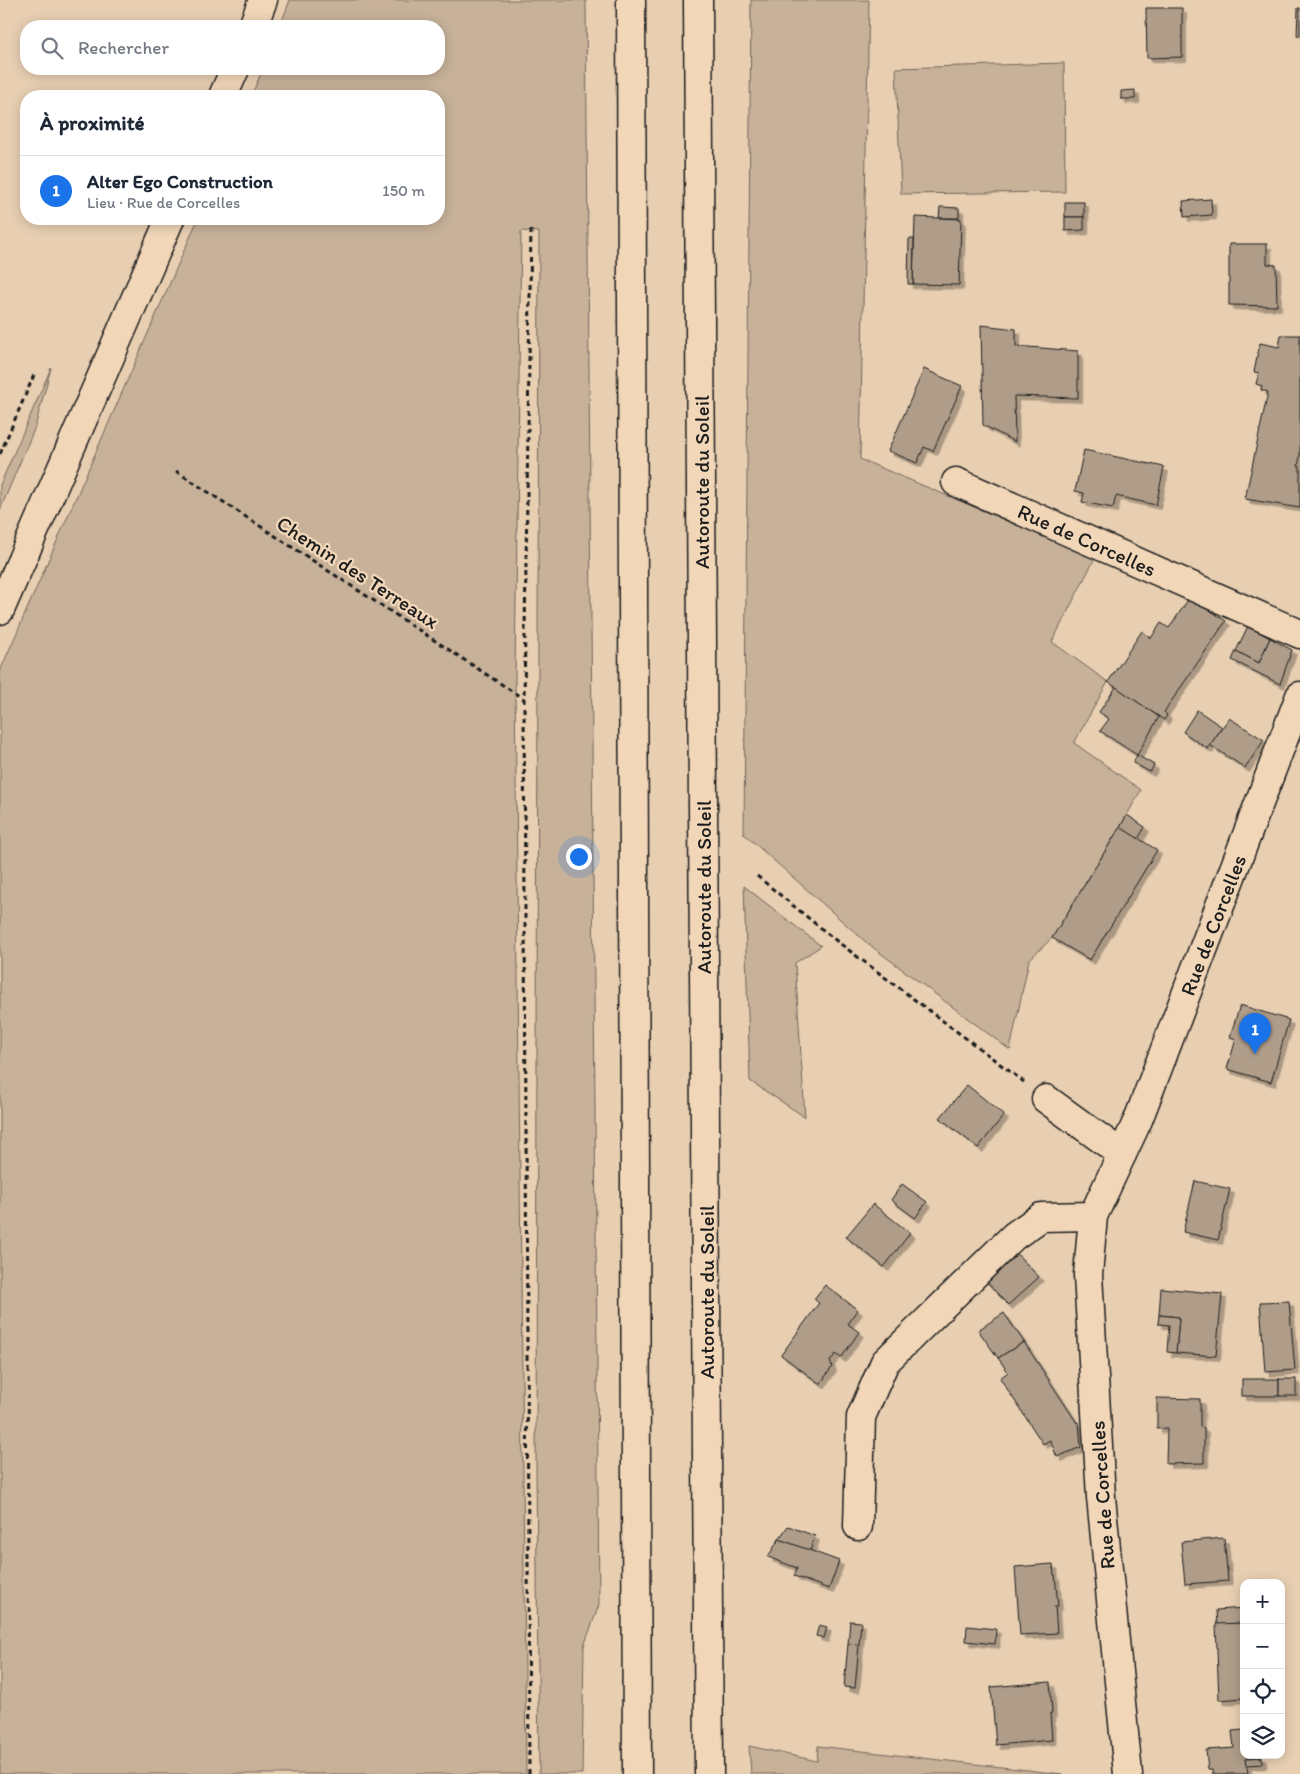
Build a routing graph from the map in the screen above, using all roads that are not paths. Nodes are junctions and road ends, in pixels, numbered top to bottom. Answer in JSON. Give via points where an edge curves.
{"nodes":[{"id":1,"x":263,"y":0,"type":"edge"},
{"id":2,"x":630,"y":0,"type":"edge"},
{"id":3,"x":698,"y":0,"type":"edge"},
{"id":4,"x":255,"y":20,"type":"edge"},
{"id":5,"x":232,"y":75,"type":"edge"},
{"id":6,"x":226,"y":90,"type":"edge"},
{"id":7,"x":167,"y":225,"type":"edge"},
{"id":8,"x":956,"y":482,"type":"dead end"},
{"id":9,"x":0,"y":610,"type":"edge"},
{"id":10,"x":1300,"y":634,"type":"edge"},
{"id":11,"x":1300,"y":696,"type":"edge"},
{"id":12,"x":1046,"y":1099,"type":"road end"},
{"id":13,"x":1122,"y":1154,"type":"junction"},
{"id":14,"x":1093,"y":1216,"type":"junction"},
{"id":15,"x":858,"y":1526,"type":"dead end"},
{"id":16,"x":637,"y":1774,"type":"edge"},
{"id":17,"x":709,"y":1774,"type":"edge"},
{"id":18,"x":1128,"y":1774,"type":"edge"}],
"edges":[{"from":1,"to":4,"type":"main road"},
{"from":2,"to":16,"type":"main road"},
{"from":3,"to":17,"type":"main road","name":"Autoroute du Soleil"},
{"from":5,"to":6,"type":"main road"},
{"from":7,"to":9,"type":"main road"},
{"from":8,"to":10,"type":"main road","name":"Rue de Corcelles"},
{"from":11,"to":13,"type":"main road","name":"Rue de Corcelles","via":[[1142,1111]]},
{"from":12,"to":13,"type":"main road"},
{"from":13,"to":14,"type":"main road","name":"Rue de Corcelles"},
{"from":14,"to":15,"type":"main road","via":[[1041,1217],[1014,1236],[885,1362],[860,1417]]},
{"from":14,"to":18,"type":"main road","name":"Rue de Corcelles","via":[[1088,1275],[1100,1497]]}]}
